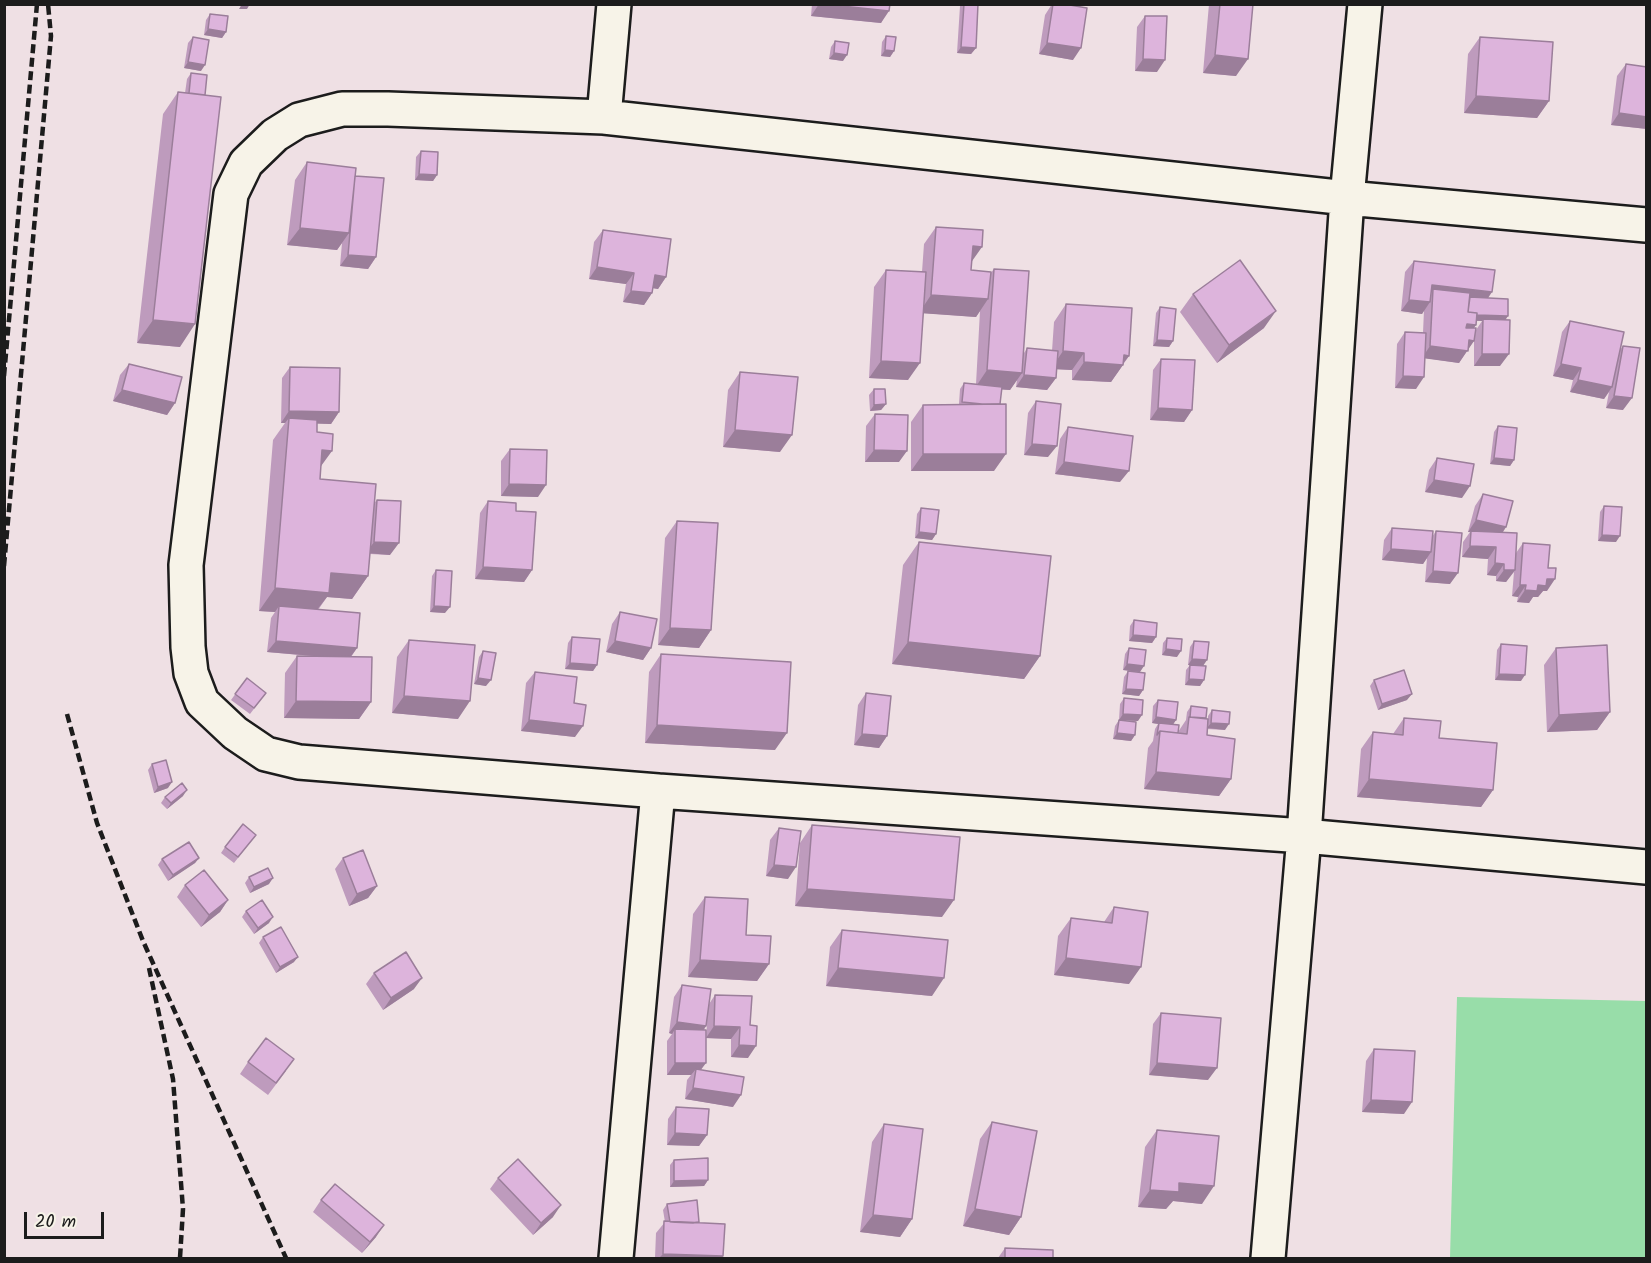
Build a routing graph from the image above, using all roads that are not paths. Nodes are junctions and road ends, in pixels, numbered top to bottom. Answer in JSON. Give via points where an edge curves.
{"nodes":[{"id":1,"x":614,"y":4,"type":"edge"},
{"id":2,"x":1365,"y":4,"type":"edge"},
{"id":3,"x":604,"y":117,"type":"junction"},
{"id":4,"x":1347,"y":198,"type":"junction"},
{"id":5,"x":1647,"y":225,"type":"edge"},
{"id":6,"x":657,"y":791,"type":"junction"},
{"id":7,"x":1304,"y":836,"type":"junction"},
{"id":8,"x":1647,"y":867,"type":"edge"},
{"id":9,"x":616,"y":1258,"type":"edge"},
{"id":10,"x":1268,"y":1258,"type":"edge"}],
"edges":[{"from":1,"to":3,"type":"street"},
{"from":2,"to":4,"type":"street"},
{"from":3,"to":4,"type":"street"},
{"from":3,"to":6,"type":"street","via":[[342,109],[299,120],[275,135],[246,163],[231,194],[225,234],[186,564],[188,647],[191,673],[202,702],[235,733],[266,754],[299,762]]},
{"from":4,"to":5,"type":"street"},
{"from":4,"to":7,"type":"street"},
{"from":6,"to":7,"type":"street"},
{"from":6,"to":9,"type":"street"},
{"from":7,"to":8,"type":"street"},
{"from":7,"to":10,"type":"street"}]}
